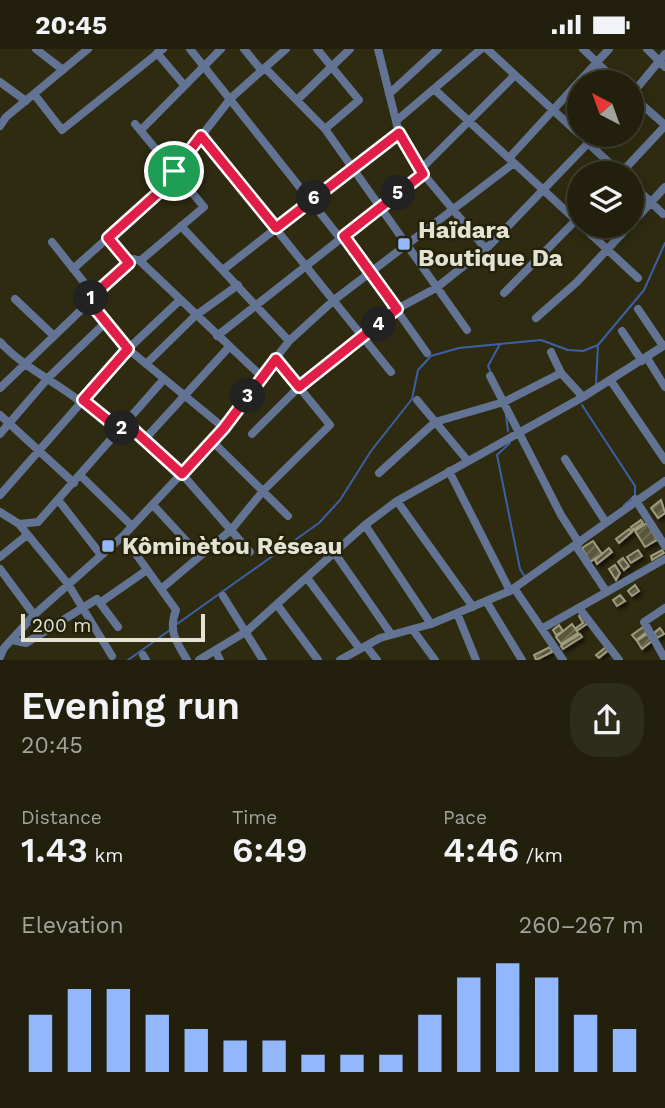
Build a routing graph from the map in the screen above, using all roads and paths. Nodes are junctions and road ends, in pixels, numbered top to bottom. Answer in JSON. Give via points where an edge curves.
{"nodes":[{"id":1,"x":36,"y":49,"type":"edge"},
{"id":2,"x":88,"y":49,"type":"edge"},
{"id":3,"x":190,"y":49,"type":"edge"},
{"id":4,"x":221,"y":49,"type":"edge"},
{"id":5,"x":244,"y":49,"type":"edge"},
{"id":6,"x":286,"y":49,"type":"edge"},
{"id":7,"x":317,"y":49,"type":"edge"},
{"id":8,"x":350,"y":49,"type":"edge"},
{"id":9,"x":379,"y":49,"type":"edge"},
{"id":10,"x":438,"y":49,"type":"edge"},
{"id":11,"x":481,"y":49,"type":"edge"},
{"id":12,"x":487,"y":49,"type":"edge"},
{"id":13,"x":583,"y":49,"type":"edge"},
{"id":14,"x":609,"y":49,"type":"edge"},
{"id":15,"x":647,"y":49,"type":"edge"},
{"id":16,"x":160,"y":51,"type":"edge"},
{"id":17,"x":663,"y":61,"type":"edge"},
{"id":18,"x":596,"y":62,"type":"junction"},
{"id":19,"x":204,"y":65,"type":"junction"},
{"id":20,"x":332,"y":67,"type":"junction"},
{"id":21,"x":263,"y":69,"type":"junction"},
{"id":22,"x":63,"y":70,"type":"junction"},
{"id":23,"x":604,"y":70,"type":"edge"},
{"id":24,"x":515,"y":75,"type":"junction"},
{"id":25,"x":0,"y":82,"type":"edge"},
{"id":26,"x":644,"y":82,"type":"edge"},
{"id":27,"x":184,"y":85,"type":"junction"},
{"id":28,"x":434,"y":89,"type":"junction"},
{"id":29,"x":34,"y":94,"type":"junction"},
{"id":30,"x":389,"y":94,"type":"junction"},
{"id":31,"x":231,"y":98,"type":"junction"},
{"id":32,"x":297,"y":100,"type":"junction"},
{"id":33,"x":26,"y":101,"type":"junction"},
{"id":34,"x":644,"y":106,"type":"edge"},
{"id":35,"x":553,"y":110,"type":"junction"},
{"id":36,"x":396,"y":121,"type":"junction"},
{"id":37,"x":469,"y":122,"type":"junction"},
{"id":38,"x":567,"y":123,"type":"edge"},
{"id":39,"x":0,"y":126,"type":"edge"},
{"id":40,"x":665,"y":126,"type":"edge"},
{"id":41,"x":325,"y":129,"type":"junction"},
{"id":42,"x":399,"y":133,"type":"junction"},
{"id":43,"x":201,"y":136,"type":"junction"},
{"id":44,"x":584,"y":147,"type":"edge"},
{"id":45,"x":592,"y":147,"type":"edge"},
{"id":46,"x":511,"y":161,"type":"junction"},
{"id":47,"x":608,"y":161,"type":"edge"},
{"id":48,"x":632,"y":161,"type":"edge"},
{"id":49,"x":352,"y":168,"type":"junction"},
{"id":50,"x":421,"y":172,"type":"junction"},
{"id":51,"x":176,"y":173,"type":"junction"},
{"id":52,"x":665,"y":187,"type":"edge"},
{"id":53,"x":545,"y":191,"type":"junction"},
{"id":54,"x":644,"y":195,"type":"edge"},
{"id":55,"x":311,"y":201,"type":"junction"},
{"id":56,"x":651,"y":202,"type":"junction"},
{"id":57,"x":380,"y":207,"type":"junction"},
{"id":58,"x":644,"y":209,"type":"edge"},
{"id":59,"x":453,"y":211,"type":"junction"},
{"id":60,"x":567,"y":211,"type":"edge"},
{"id":61,"x":663,"y":213,"type":"edge"},
{"id":62,"x":181,"y":226,"type":"junction"},
{"id":63,"x":276,"y":228,"type":"junction"},
{"id":64,"x":567,"y":234,"type":"edge"},
{"id":65,"x":342,"y":237,"type":"junction"},
{"id":66,"x":108,"y":238,"type":"junction"},
{"id":67,"x":596,"y":238,"type":"edge"},
{"id":68,"x":617,"y":238,"type":"edge"},
{"id":69,"x":52,"y":243,"type":"dead end"},
{"id":70,"x":407,"y":246,"type":"junction"},
{"id":71,"x":485,"y":248,"type":"junction"},
{"id":72,"x":607,"y":249,"type":"junction"},
{"id":73,"x":140,"y":261,"type":"junction"},
{"id":74,"x":129,"y":263,"type":"junction"},
{"id":75,"x":306,"y":265,"type":"junction"},
{"id":76,"x":73,"y":269,"type":"junction"},
{"id":77,"x":223,"y":269,"type":"junction"},
{"id":78,"x":370,"y":273,"type":"junction"},
{"id":79,"x":638,"y":278,"type":"dead end"},
{"id":80,"x":238,"y":285,"type":"junction"},
{"id":81,"x":436,"y":288,"type":"junction"},
{"id":82,"x":505,"y":293,"type":"dead end"},
{"id":83,"x":91,"y":297,"type":"junction"},
{"id":84,"x":15,"y":299,"type":"dead end"},
{"id":85,"x":180,"y":300,"type":"junction"},
{"id":86,"x":334,"y":300,"type":"junction"},
{"id":87,"x":254,"y":304,"type":"junction"},
{"id":88,"x":397,"y":309,"type":"junction"},
{"id":89,"x":638,"y":309,"type":"dead end"},
{"id":90,"x":195,"y":316,"type":"junction"},
{"id":91,"x":536,"y":318,"type":"dead end"},
{"id":92,"x":106,"y":322,"type":"junction"},
{"id":93,"x":467,"y":330,"type":"dead end"},
{"id":94,"x":622,"y":331,"type":"dead end"},
{"id":95,"x":53,"y":335,"type":"junction"},
{"id":96,"x":217,"y":336,"type":"junction"},
{"id":97,"x":363,"y":337,"type":"junction"},
{"id":98,"x":289,"y":341,"type":"junction"},
{"id":99,"x":0,"y":342,"type":"edge"},
{"id":100,"x":664,"y":346,"type":"edge"},
{"id":101,"x":229,"y":347,"type":"junction"},
{"id":102,"x":128,"y":349,"type":"junction"},
{"id":103,"x":551,"y":352,"type":"dead end"},
{"id":104,"x":427,"y":353,"type":"dead end"},
{"id":105,"x":276,"y":359,"type":"junction"},
{"id":106,"x":644,"y":360,"type":"junction"},
{"id":107,"x":146,"y":364,"type":"junction"},
{"id":108,"x":22,"y":365,"type":"junction"},
{"id":109,"x":391,"y":372,"type":"dead end"},
{"id":110,"x":561,"y":373,"type":"junction"},
{"id":111,"x":490,"y":376,"type":"dead end"},
{"id":112,"x":49,"y":377,"type":"junction"},
{"id":113,"x":262,"y":377,"type":"junction"},
{"id":114,"x":164,"y":379,"type":"junction"},
{"id":115,"x":611,"y":381,"type":"junction"},
{"id":116,"x":299,"y":387,"type":"junction"},
{"id":117,"x":665,"y":387,"type":"edge"},
{"id":118,"x":0,"y":388,"type":"edge"},
{"id":119,"x":182,"y":394,"type":"junction"},
{"id":120,"x":583,"y":397,"type":"junction"},
{"id":121,"x":417,"y":400,"type":"dead end"},
{"id":122,"x":82,"y":401,"type":"junction"},
{"id":123,"x":504,"y":402,"type":"junction"},
{"id":124,"x":0,"y":415,"type":"edge"},
{"id":125,"x":436,"y":422,"type":"junction"},
{"id":126,"x":9,"y":424,"type":"junction"},
{"id":127,"x":123,"y":427,"type":"junction"},
{"id":128,"x":224,"y":428,"type":"junction"},
{"id":129,"x":519,"y":431,"type":"junction"},
{"id":130,"x":0,"y":433,"type":"edge"},
{"id":131,"x":252,"y":434,"type":"dead end"},
{"id":132,"x":144,"y":440,"type":"junction"},
{"id":133,"x":212,"y":442,"type":"junction"},
{"id":134,"x":39,"y":451,"type":"junction"},
{"id":135,"x":565,"y":459,"type":"dead end"},
{"id":136,"x":467,"y":460,"type":"junction"},
{"id":137,"x":665,"y":460,"type":"edge"},
{"id":138,"x":449,"y":471,"type":"junction"},
{"id":139,"x":379,"y":473,"type":"dead end"},
{"id":140,"x":182,"y":474,"type":"junction"},
{"id":141,"x":81,"y":475,"type":"junction"},
{"id":142,"x":665,"y":481,"type":"edge"},
{"id":143,"x":74,"y":483,"type":"junction"},
{"id":144,"x":263,"y":491,"type":"junction"},
{"id":145,"x":0,"y":495,"type":"edge"},
{"id":146,"x":635,"y":499,"type":"junction"},
{"id":147,"x":59,"y":501,"type":"junction"},
{"id":148,"x":397,"y":501,"type":"junction"},
{"id":149,"x":153,"y":505,"type":"junction"},
{"id":150,"x":0,"y":512,"type":"edge"},
{"id":151,"x":288,"y":516,"type":"dead end"},
{"id":152,"x":605,"y":521,"type":"junction"},
{"id":153,"x":19,"y":524,"type":"junction"},
{"id":154,"x":365,"y":525,"type":"junction"},
{"id":155,"x":132,"y":526,"type":"junction"},
{"id":156,"x":231,"y":530,"type":"junction"},
{"id":157,"x":27,"y":535,"type":"junction"},
{"id":158,"x":123,"y":536,"type":"junction"},
{"id":159,"x":578,"y":545,"type":"junction"},
{"id":160,"x":665,"y":546,"type":"edge"},
{"id":161,"x":250,"y":552,"type":"dead end"},
{"id":162,"x":334,"y":552,"type":"junction"},
{"id":163,"x":101,"y":555,"type":"junction"},
{"id":164,"x":200,"y":556,"type":"junction"},
{"id":165,"x":0,"y":557,"type":"edge"},
{"id":166,"x":665,"y":559,"type":"edge"},
{"id":167,"x":0,"y":569,"type":"edge"},
{"id":168,"x":147,"y":570,"type":"junction"},
{"id":169,"x":307,"y":578,"type":"junction"},
{"id":170,"x":68,"y":584,"type":"junction"},
{"id":171,"x":161,"y":589,"type":"junction"},
{"id":172,"x":512,"y":590,"type":"junction"},
{"id":173,"x":606,"y":591,"type":"junction"},
{"id":174,"x":223,"y":596,"type":"dead end"},
{"id":175,"x":486,"y":601,"type":"junction"},
{"id":176,"x":101,"y":602,"type":"junction"},
{"id":177,"x":278,"y":606,"type":"junction"},
{"id":178,"x":82,"y":607,"type":"junction"},
{"id":179,"x":473,"y":607,"type":"junction"},
{"id":180,"x":579,"y":607,"type":"junction"},
{"id":181,"x":665,"y":609,"type":"edge"},
{"id":182,"x":457,"y":613,"type":"junction"},
{"id":183,"x":34,"y":615,"type":"junction"},
{"id":184,"x":431,"y":624,"type":"junction"},
{"id":185,"x":118,"y":627,"type":"dead end"},
{"id":186,"x":543,"y":628,"type":"junction"},
{"id":187,"x":413,"y":629,"type":"junction"},
{"id":188,"x":247,"y":631,"type":"junction"},
{"id":189,"x":391,"y":634,"type":"junction"},
{"id":190,"x":12,"y":640,"type":"junction"},
{"id":191,"x":2,"y":646,"type":"edge"},
{"id":192,"x":363,"y":647,"type":"junction"},
{"id":193,"x":215,"y":650,"type":"junction"},
{"id":194,"x":112,"y":656,"type":"dead end"},
{"id":195,"x":0,"y":657,"type":"edge"},
{"id":196,"x":519,"y":659,"type":"edge"},
{"id":197,"x":665,"y":659,"type":"edge"},
{"id":198,"x":187,"y":660,"type":"edge"},
{"id":199,"x":199,"y":660,"type":"edge"},
{"id":200,"x":220,"y":660,"type":"edge"},
{"id":201,"x":263,"y":660,"type":"edge"},
{"id":202,"x":318,"y":660,"type":"edge"},
{"id":203,"x":340,"y":660,"type":"edge"},
{"id":204,"x":377,"y":660,"type":"edge"},
{"id":205,"x":435,"y":660,"type":"edge"},
{"id":206,"x":476,"y":660,"type":"edge"},
{"id":207,"x":563,"y":660,"type":"edge"},
{"id":208,"x":619,"y":660,"type":"edge"}],
"edges":[{"from":1,"to":22,"type":"street"},
{"from":2,"to":22,"type":"street"},
{"from":3,"to":19,"type":"street"},
{"from":4,"to":19,"type":"street"},
{"from":5,"to":21,"type":"street"},
{"from":6,"to":21,"type":"street"},
{"from":7,"to":20,"type":"street"},
{"from":8,"to":20,"type":"street"},
{"from":9,"to":30,"type":"street"},
{"from":10,"to":30,"type":"street"},
{"from":11,"to":28,"type":"street"},
{"from":12,"to":24,"type":"street"},
{"from":13,"to":18,"type":"street"},
{"from":14,"to":18,"type":"street"},
{"from":15,"to":17,"type":"street"},
{"from":16,"to":27,"type":"street"},
{"from":16,"to":29,"type":"street","via":[[62,130]]},
{"from":17,"to":26,"type":"street"},
{"from":18,"to":23,"type":"street"},
{"from":18,"to":35,"type":"street"},
{"from":19,"to":27,"type":"street"},
{"from":19,"to":31,"type":"street"},
{"from":20,"to":32,"type":"street"},
{"from":20,"to":41,"type":"street","via":[[359,100]]},
{"from":21,"to":31,"type":"street"},
{"from":21,"to":32,"type":"street"},
{"from":22,"to":29,"type":"street"},
{"from":24,"to":35,"type":"street"},
{"from":24,"to":37,"type":"street"},
{"from":25,"to":33,"type":"street"},
{"from":27,"to":51,"type":"street","via":[[138,127]]},
{"from":28,"to":36,"type":"street"},
{"from":28,"to":37,"type":"street"},
{"from":29,"to":33,"type":"street"},
{"from":30,"to":36,"type":"street"},
{"from":31,"to":43,"type":"street"},
{"from":31,"to":55,"type":"street"},
{"from":32,"to":41,"type":"street"},
{"from":33,"to":39,"type":"street"},
{"from":34,"to":40,"type":"street"},
{"from":35,"to":38,"type":"street"},
{"from":35,"to":46,"type":"street"},
{"from":36,"to":42,"type":"street"},
{"from":37,"to":46,"type":"street"},
{"from":37,"to":50,"type":"street"},
{"from":40,"to":48,"type":"street"},
{"from":41,"to":49,"type":"street"},
{"from":42,"to":49,"type":"street"},
{"from":42,"to":50,"type":"street"},
{"from":43,"to":51,"type":"street"},
{"from":43,"to":63,"type":"street"},
{"from":44,"to":53,"type":"street"},
{"from":45,"to":47,"type":"street"},
{"from":46,"to":53,"type":"street"},
{"from":46,"to":59,"type":"street"},
{"from":49,"to":55,"type":"street"},
{"from":49,"to":57,"type":"street"},
{"from":50,"to":57,"type":"street"},
{"from":50,"to":59,"type":"street"},
{"from":51,"to":62,"type":"street","via":[[204,207]]},
{"from":51,"to":66,"type":"street"},
{"from":52,"to":56,"type":"street"},
{"from":53,"to":60,"type":"street"},
{"from":53,"to":71,"type":"street"},
{"from":54,"to":56,"type":"street"},
{"from":55,"to":63,"type":"street"},
{"from":55,"to":65,"type":"street"},
{"from":56,"to":58,"type":"street"},
{"from":56,"to":61,"type":"street"},
{"from":57,"to":65,"type":"street"},
{"from":57,"to":70,"type":"street"},
{"from":59,"to":70,"type":"street"},
{"from":59,"to":71,"type":"street"},
{"from":62,"to":73,"type":"street"},
{"from":62,"to":77,"type":"street"},
{"from":63,"to":75,"type":"street"},
{"from":63,"to":77,"type":"street"},
{"from":64,"to":82,"type":"street"},
{"from":65,"to":75,"type":"street"},
{"from":65,"to":78,"type":"street"},
{"from":66,"to":74,"type":"street"},
{"from":66,"to":76,"type":"street"},
{"from":67,"to":72,"type":"street"},
{"from":68,"to":72,"type":"street"},
{"from":69,"to":76,"type":"street"},
{"from":70,"to":78,"type":"street"},
{"from":70,"to":81,"type":"street"},
{"from":71,"to":81,"type":"street"},
{"from":72,"to":79,"type":"street"},
{"from":72,"to":91,"type":"street"},
{"from":73,"to":74,"type":"street","via":[[134,258]]},
{"from":73,"to":85,"type":"street"},
{"from":74,"to":83,"type":"street"},
{"from":75,"to":86,"type":"street"},
{"from":75,"to":87,"type":"street"},
{"from":76,"to":83,"type":"street"},
{"from":77,"to":80,"type":"street"},
{"from":78,"to":86,"type":"street"},
{"from":78,"to":88,"type":"street"},
{"from":80,"to":87,"type":"street"},
{"from":80,"to":90,"type":"street"},
{"from":81,"to":88,"type":"street"},
{"from":81,"to":93,"type":"street"},
{"from":83,"to":92,"type":"street"},
{"from":83,"to":95,"type":"street"},
{"from":84,"to":95,"type":"street"},
{"from":85,"to":90,"type":"street"},
{"from":85,"to":102,"type":"street"},
{"from":86,"to":97,"type":"street"},
{"from":86,"to":98,"type":"street"},
{"from":87,"to":96,"type":"street"},
{"from":87,"to":98,"type":"street"},
{"from":88,"to":97,"type":"street"},
{"from":88,"to":104,"type":"street"},
{"from":89,"to":100,"type":"street"},
{"from":90,"to":96,"type":"street"},
{"from":90,"to":107,"type":"street"},
{"from":92,"to":102,"type":"street"},
{"from":92,"to":112,"type":"street"},
{"from":94,"to":106,"type":"street"},
{"from":95,"to":108,"type":"street"},
{"from":96,"to":101,"type":"street"},
{"from":97,"to":109,"type":"street"},
{"from":97,"to":116,"type":"street"},
{"from":98,"to":105,"type":"street"},
{"from":99,"to":108,"type":"street"},
{"from":100,"to":106,"type":"street"},
{"from":101,"to":113,"type":"street"},
{"from":101,"to":119,"type":"street"},
{"from":102,"to":107,"type":"street"},
{"from":102,"to":122,"type":"street"},
{"from":103,"to":110,"type":"street"},
{"from":105,"to":113,"type":"street"},
{"from":105,"to":116,"type":"street"},
{"from":106,"to":115,"type":"street"},
{"from":106,"to":117,"type":"street"},
{"from":107,"to":114,"type":"street"},
{"from":108,"to":112,"type":"street"},
{"from":108,"to":118,"type":"street"},
{"from":110,"to":120,"type":"street"},
{"from":110,"to":123,"type":"street"},
{"from":111,"to":123,"type":"street"},
{"from":112,"to":122,"type":"street"},
{"from":112,"to":126,"type":"street"},
{"from":113,"to":128,"type":"street"},
{"from":114,"to":119,"type":"street"},
{"from":114,"to":127,"type":"street"},
{"from":115,"to":120,"type":"street"},
{"from":115,"to":137,"type":"street"},
{"from":116,"to":131,"type":"street"},
{"from":116,"to":144,"type":"street","via":[[331,424]]},
{"from":119,"to":128,"type":"street"},
{"from":119,"to":132,"type":"street"},
{"from":120,"to":129,"type":"street"},
{"from":121,"to":125,"type":"street"},
{"from":122,"to":127,"type":"street"},
{"from":122,"to":134,"type":"street"},
{"from":123,"to":125,"type":"street"},
{"from":123,"to":129,"type":"street"},
{"from":124,"to":126,"type":"street"},
{"from":125,"to":136,"type":"street"},
{"from":125,"to":139,"type":"street"},
{"from":126,"to":130,"type":"street"},
{"from":126,"to":134,"type":"street"},
{"from":127,"to":132,"type":"street"},
{"from":127,"to":141,"type":"street"},
{"from":128,"to":133,"type":"street"},
{"from":129,"to":136,"type":"street"},
{"from":129,"to":159,"type":"street"},
{"from":132,"to":140,"type":"street"},
{"from":133,"to":140,"type":"street"},
{"from":133,"to":144,"type":"street"},
{"from":134,"to":143,"type":"street"},
{"from":134,"to":145,"type":"street"},
{"from":135,"to":152,"type":"street"},
{"from":136,"to":138,"type":"street"},
{"from":138,"to":148,"type":"street"},
{"from":138,"to":172,"type":"street"},
{"from":140,"to":149,"type":"street"},
{"from":140,"to":156,"type":"street"},
{"from":141,"to":143,"type":"street"},
{"from":141,"to":155,"type":"street"},
{"from":142,"to":146,"type":"street"},
{"from":143,"to":147,"type":"street"},
{"from":144,"to":151,"type":"street"},
{"from":144,"to":156,"type":"street"},
{"from":146,"to":152,"type":"street"},
{"from":146,"to":160,"type":"street"},
{"from":147,"to":153,"type":"street","via":[[38,521]]},
{"from":147,"to":163,"type":"street"},
{"from":148,"to":154,"type":"street"},
{"from":148,"to":179,"type":"street"},
{"from":149,"to":155,"type":"street"},
{"from":149,"to":164,"type":"street"},
{"from":150,"to":153,"type":"street"},
{"from":152,"to":159,"type":"street"},
{"from":153,"to":157,"type":"street"},
{"from":154,"to":162,"type":"street"},
{"from":154,"to":184,"type":"street"},
{"from":155,"to":158,"type":"street"},
{"from":156,"to":161,"type":"street"},
{"from":156,"to":164,"type":"street"},
{"from":157,"to":165,"type":"street"},
{"from":157,"to":170,"type":"street"},
{"from":158,"to":163,"type":"street"},
{"from":158,"to":168,"type":"street"},
{"from":159,"to":172,"type":"street"},
{"from":159,"to":173,"type":"street"},
{"from":162,"to":169,"type":"street"},
{"from":162,"to":189,"type":"street"},
{"from":163,"to":170,"type":"street"},
{"from":164,"to":171,"type":"street"},
{"from":166,"to":173,"type":"street"},
{"from":167,"to":183,"type":"street"},
{"from":168,"to":171,"type":"street"},
{"from":168,"to":176,"type":"street"},
{"from":169,"to":177,"type":"street"},
{"from":169,"to":192,"type":"street"},
{"from":170,"to":178,"type":"street"},
{"from":170,"to":183,"type":"street"},
{"from":171,"to":198,"type":"street","via":[[176,610],[171,631]]},
{"from":172,"to":175,"type":"street"},
{"from":172,"to":186,"type":"street"},
{"from":173,"to":180,"type":"street"},
{"from":174,"to":188,"type":"street"},
{"from":175,"to":179,"type":"street"},
{"from":175,"to":196,"type":"street"},
{"from":176,"to":178,"type":"street","via":[[96,599]]},
{"from":176,"to":185,"type":"street"},
{"from":177,"to":188,"type":"street"},
{"from":177,"to":202,"type":"street"},
{"from":178,"to":190,"type":"street","via":[[26,643]]},
{"from":178,"to":194,"type":"street"},
{"from":179,"to":182,"type":"street"},
{"from":180,"to":186,"type":"street"},
{"from":180,"to":208,"type":"street"},
{"from":181,"to":197,"type":"street","via":[[644,622]]},
{"from":182,"to":184,"type":"street"},
{"from":182,"to":206,"type":"street"},
{"from":183,"to":190,"type":"street"},
{"from":184,"to":187,"type":"street"},
{"from":186,"to":207,"type":"street"},
{"from":187,"to":189,"type":"street"},
{"from":187,"to":205,"type":"street"},
{"from":188,"to":193,"type":"street"},
{"from":188,"to":201,"type":"street"},
{"from":189,"to":192,"type":"street"},
{"from":190,"to":191,"type":"street"},
{"from":191,"to":195,"type":"street"},
{"from":192,"to":203,"type":"street"},
{"from":192,"to":204,"type":"street"},
{"from":193,"to":199,"type":"street"},
{"from":193,"to":200,"type":"street"}]}
